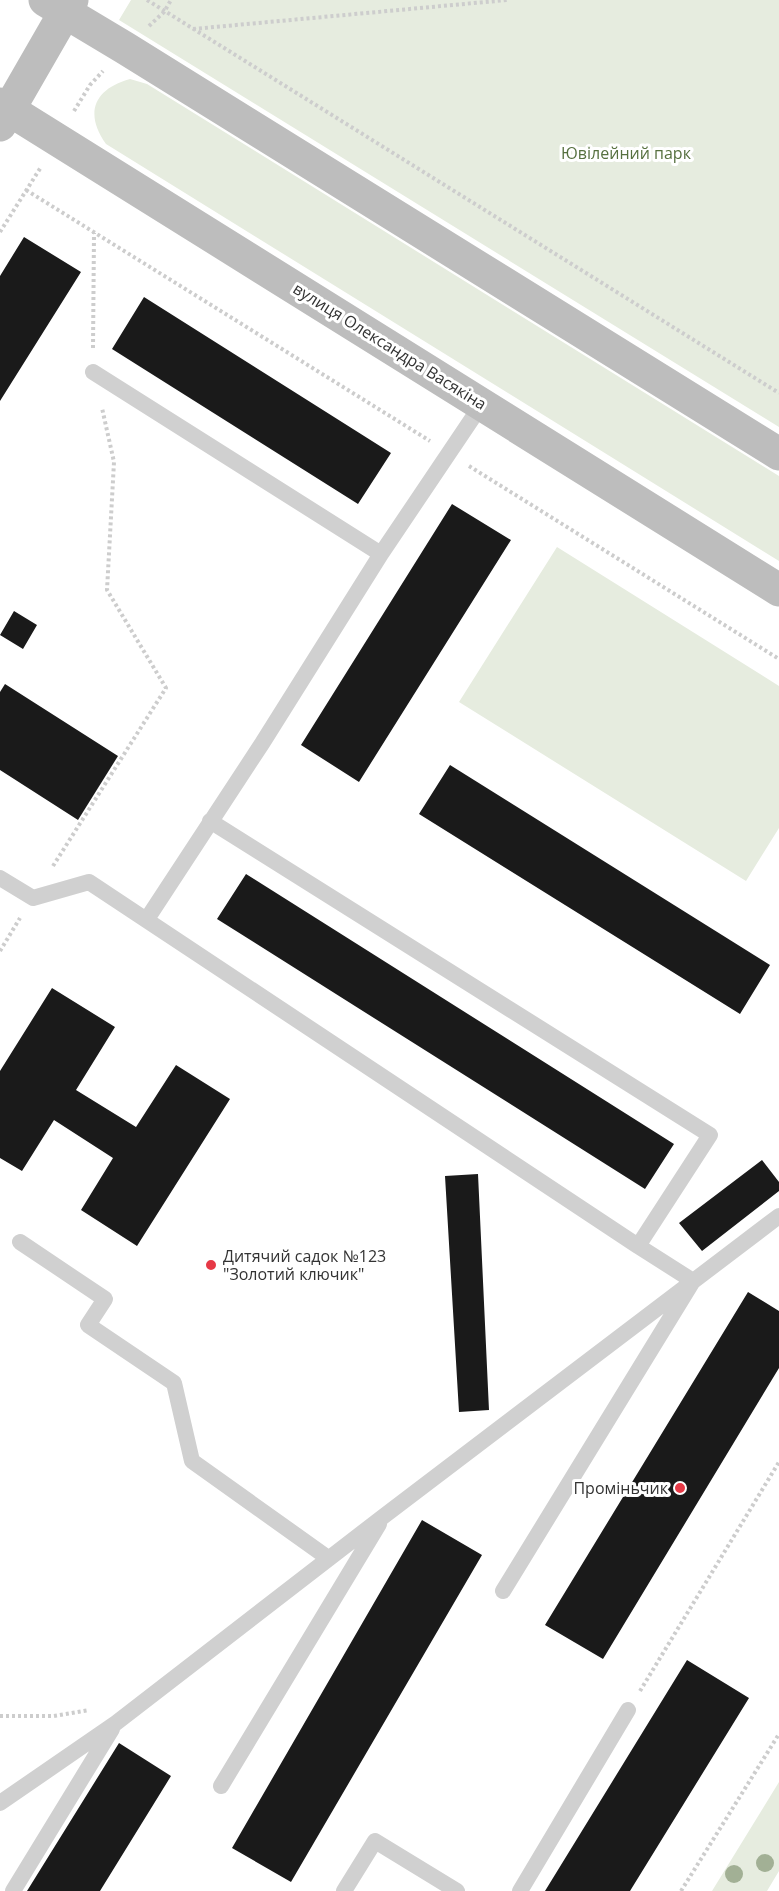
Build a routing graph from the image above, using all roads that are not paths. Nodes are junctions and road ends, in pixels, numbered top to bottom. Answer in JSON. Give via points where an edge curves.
{"nodes":[{"id":1,"x":60,"y":4,"type":"edge"},
{"id":2,"x":3,"y":113,"type":"edge"},
{"id":3,"x":93,"y":372,"type":"road end"},
{"id":4,"x":482,"y":404,"type":"junction"},
{"id":5,"x":779,"y":454,"type":"edge"},
{"id":6,"x":381,"y":554,"type":"junction"},
{"id":7,"x":779,"y":590,"type":"edge"},
{"id":8,"x":210,"y":821,"type":"junction"},
{"id":9,"x":0,"y":878,"type":"edge"},
{"id":10,"x":147,"y":919,"type":"junction"},
{"id":11,"x":779,"y":1216,"type":"edge"},
{"id":12,"x":20,"y":1242,"type":"dead end"},
{"id":13,"x":638,"y":1246,"type":"junction"},
{"id":14,"x":693,"y":1281,"type":"junction"},
{"id":15,"x":384,"y":1516,"type":"junction"},
{"id":16,"x":328,"y":1558,"type":"junction"},
{"id":17,"x":503,"y":1591,"type":"dead end"},
{"id":18,"x":628,"y":1710,"type":"road end"},
{"id":19,"x":116,"y":1723,"type":"junction"},
{"id":20,"x":220,"y":1786,"type":"dead end"},
{"id":21,"x":0,"y":1803,"type":"edge"},
{"id":22,"x":13,"y":1891,"type":"edge"},
{"id":23,"x":344,"y":1891,"type":"edge"},
{"id":24,"x":457,"y":1891,"type":"edge"},
{"id":25,"x":520,"y":1891,"type":"edge"}],
"edges":[{"from":1,"to":2,"type":"street"},
{"from":1,"to":5,"type":"street"},
{"from":2,"to":4,"type":"street","name":"вулиця Олександра Васякіна"},
{"from":3,"to":6,"type":"lane"},
{"from":4,"to":6,"type":"lane"},
{"from":4,"to":7,"type":"street","name":"вулиця Олександра Васякіна"},
{"from":6,"to":8,"type":"lane"},
{"from":8,"to":10,"type":"lane"},
{"from":8,"to":13,"type":"lane","via":[[710,1135]]},
{"from":9,"to":10,"type":"lane","via":[[33,898],[89,882]]},
{"from":10,"to":13,"type":"lane"},
{"from":11,"to":14,"type":"lane"},
{"from":12,"to":16,"type":"lane","via":[[105,1299],[88,1325],[174,1383],[192,1461]]},
{"from":13,"to":14,"type":"lane"},
{"from":14,"to":15,"type":"lane"},
{"from":14,"to":17,"type":"lane"},
{"from":15,"to":16,"type":"lane"},
{"from":15,"to":20,"type":"lane"},
{"from":16,"to":19,"type":"lane"},
{"from":18,"to":25,"type":"lane"},
{"from":19,"to":21,"type":"lane"},
{"from":19,"to":22,"type":"lane"},
{"from":23,"to":24,"type":"lane","via":[[375,1841]]}]}
